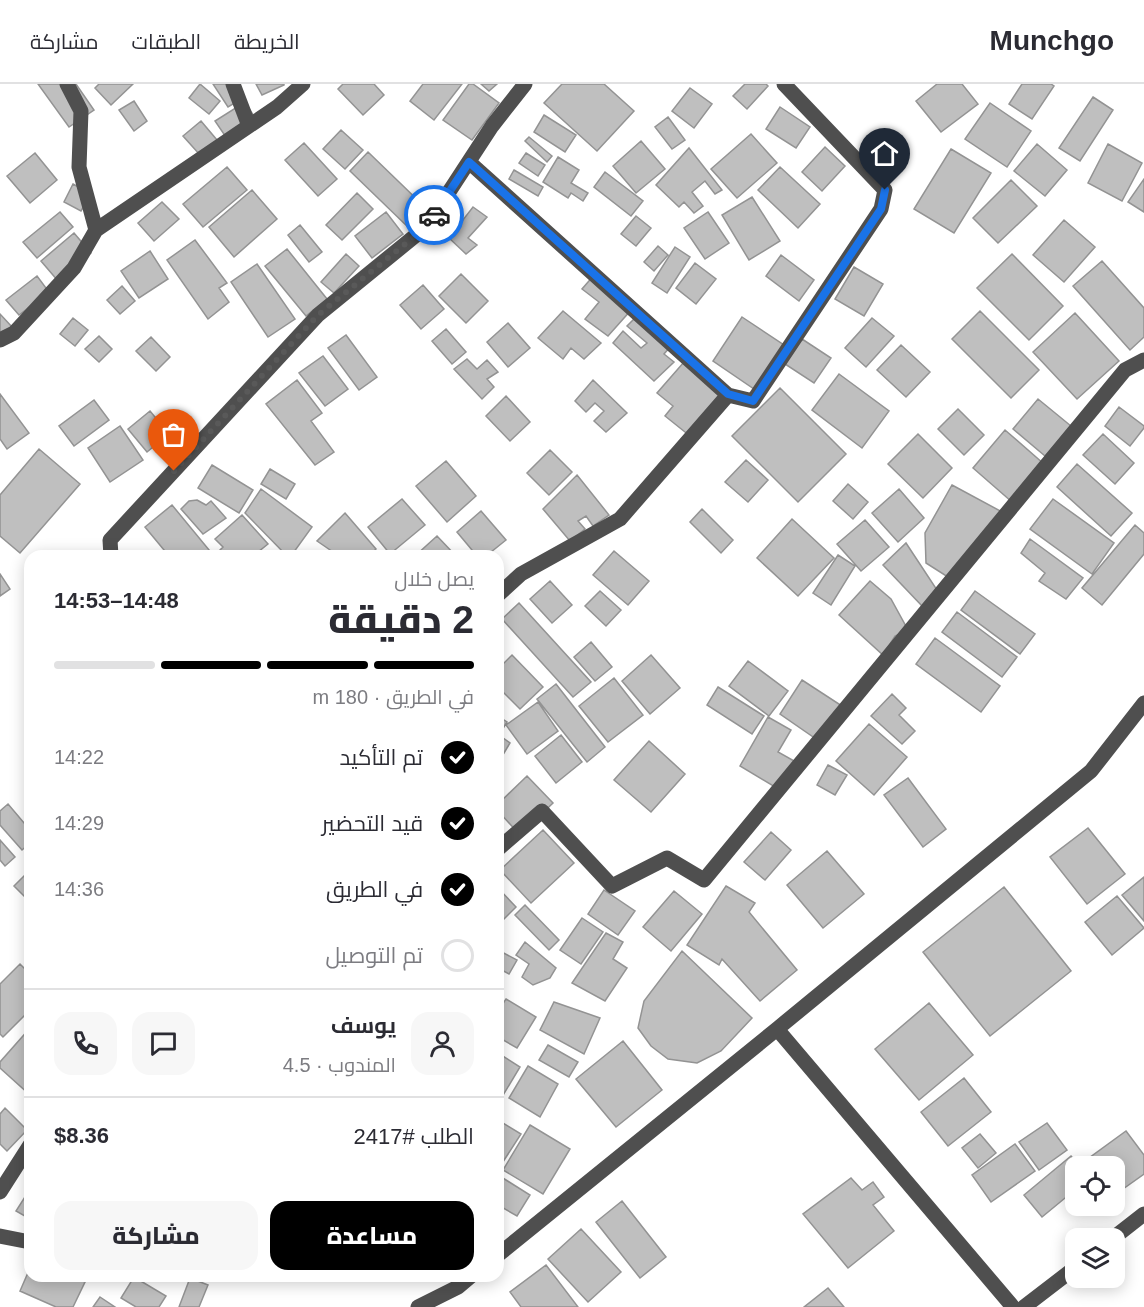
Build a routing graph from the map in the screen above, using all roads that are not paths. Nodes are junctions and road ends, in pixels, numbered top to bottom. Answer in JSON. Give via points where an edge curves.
{"nodes":[{"id":1,"x":67,"y":84,"type":"edge"},
{"id":2,"x":233,"y":84,"type":"edge"},
{"id":3,"x":303,"y":84,"type":"edge"},
{"id":4,"x":525,"y":84,"type":"edge"},
{"id":5,"x":784,"y":84,"type":"edge"},
{"id":6,"x":249,"y":126,"type":"junction"},
{"id":7,"x":469,"y":162,"type":"junction"},
{"id":8,"x":96,"y":230,"type":"junction"},
{"id":9,"x":0,"y":340,"type":"edge"},
{"id":10,"x":1144,"y":360,"type":"edge"},
{"id":11,"x":728,"y":394,"type":"junction"},
{"id":12,"x":111,"y":550,"type":"edge"},
{"id":13,"x":504,"y":590,"type":"edge"},
{"id":14,"x":1144,"y":703,"type":"edge"},
{"id":15,"x":504,"y":844,"type":"edge"},
{"id":16,"x":777,"y":1029,"type":"junction"},
{"id":17,"x":24,"y":1154,"type":"edge"},
{"id":18,"x":0,"y":1192,"type":"edge"},
{"id":19,"x":1144,"y":1214,"type":"edge"},
{"id":20,"x":1125,"y":1229,"type":"edge"},
{"id":21,"x":0,"y":1236,"type":"edge"},
{"id":22,"x":24,"y":1241,"type":"edge"},
{"id":23,"x":504,"y":1250,"type":"edge"},
{"id":24,"x":1065,"y":1275,"type":"edge"},
{"id":25,"x":464,"y":1282,"type":"edge"},
{"id":26,"x":418,"y":1307,"type":"edge"},
{"id":27,"x":1013,"y":1307,"type":"edge"},
{"id":28,"x":1024,"y":1307,"type":"edge"}],
"edges":[{"from":1,"to":8,"type":"street","via":[[81,111],[79,167]]},
{"from":2,"to":6,"type":"street"},
{"from":3,"to":6,"type":"street"},
{"from":4,"to":7,"type":"street"},
{"from":5,"to":11,"type":"street","via":[[885,190],[881,209],[753,401]]},
{"from":6,"to":8,"type":"street"},
{"from":7,"to":11,"type":"street"},
{"from":7,"to":12,"type":"street","via":[[426,227],[318,315],[110,540]]},
{"from":8,"to":9,"type":"street","via":[[74,268],[14,333]]},
{"from":10,"to":15,"type":"street","via":[[1125,370],[704,880],[667,858],[612,886],[542,811]]},
{"from":11,"to":13,"type":"street","via":[[620,519],[521,574]]},
{"from":14,"to":16,"type":"street","via":[[1091,771]]},
{"from":16,"to":23,"type":"street"},
{"from":16,"to":27,"type":"street"},
{"from":17,"to":18,"type":"street"},
{"from":19,"to":20,"type":"street"},
{"from":21,"to":22,"type":"street"},
{"from":24,"to":28,"type":"street"},
{"from":25,"to":26,"type":"street"}]}
